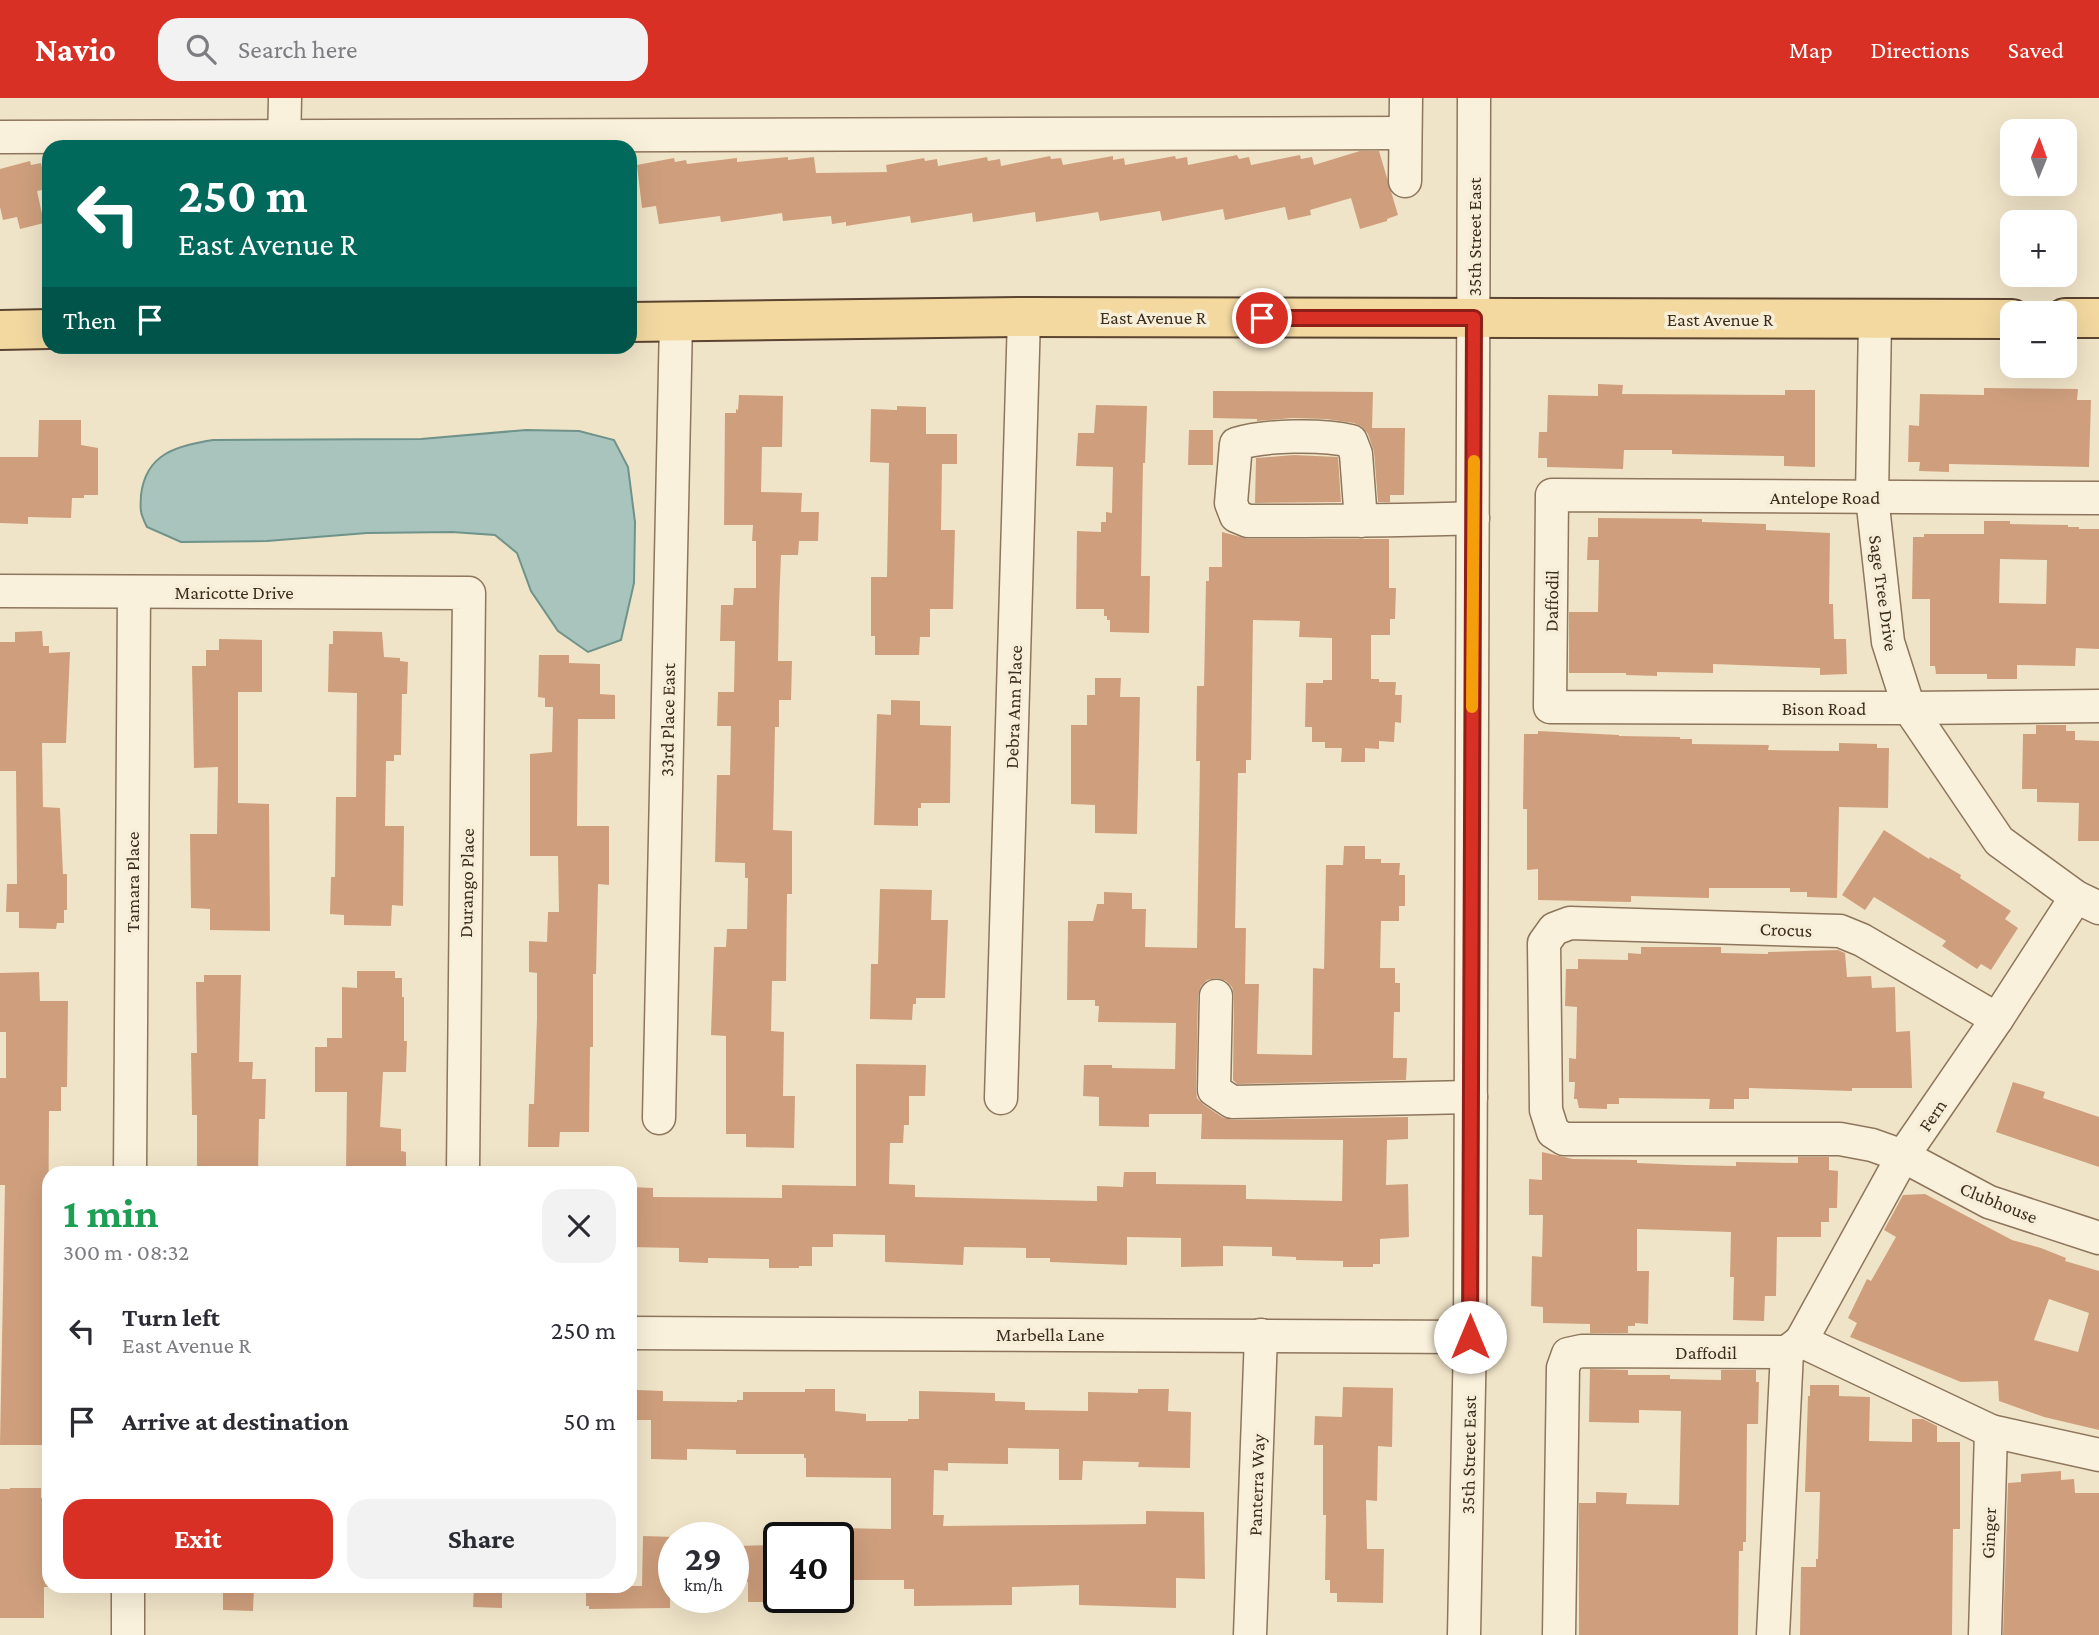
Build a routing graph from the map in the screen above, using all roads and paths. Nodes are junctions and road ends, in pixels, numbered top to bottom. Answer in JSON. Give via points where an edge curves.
{"nodes":[{"id":1,"x":285,"y":98,"type":"edge"},
{"id":2,"x":1405,"y":98,"type":"edge"},
{"id":3,"x":1474,"y":98,"type":"edge"},
{"id":4,"x":1405,"y":133,"type":"junction"},
{"id":5,"x":0,"y":137,"type":"edge"},
{"id":6,"x":170,"y":140,"type":"edge"},
{"id":7,"x":284,"y":140,"type":"edge"},
{"id":8,"x":533,"y":140,"type":"edge"},
{"id":9,"x":1405,"y":181,"type":"dead end"},
{"id":10,"x":1024,"y":317,"type":"junction"},
{"id":11,"x":1474,"y":318,"type":"junction"},
{"id":12,"x":2077,"y":318,"type":"edge"},
{"id":13,"x":2099,"y":318,"type":"edge"},
{"id":14,"x":2000,"y":319,"type":"edge"},
{"id":15,"x":1875,"y":320,"type":"junction"},
{"id":16,"x":676,"y":321,"type":"junction"},
{"id":17,"x":637,"y":322,"type":"edge"},
{"id":18,"x":42,"y":329,"type":"edge"},
{"id":19,"x":0,"y":330,"type":"edge"},
{"id":20,"x":1552,"y":495,"type":"joint"},
{"id":21,"x":1872,"y":497,"type":"junction"},
{"id":22,"x":2099,"y":498,"type":"edge"},
{"id":23,"x":1473,"y":518,"type":"junction"},
{"id":24,"x":1361,"y":522,"type":"junction"},
{"id":25,"x":0,"y":591,"type":"edge"},
{"id":26,"x":134,"y":592,"type":"junction"},
{"id":27,"x":469,"y":593,"type":"joint"},
{"id":28,"x":1550,"y":706,"type":"joint"},
{"id":29,"x":2099,"y":706,"type":"edge"},
{"id":30,"x":1909,"y":708,"type":"junction"},
{"id":31,"x":2088,"y":902,"type":"edge"},
{"id":32,"x":1216,"y":996,"type":"dead end"},
{"id":33,"x":1997,"y":1019,"type":"junction"},
{"id":34,"x":1471,"y":1097,"type":"junction"},
{"id":35,"x":1001,"y":1098,"type":"dead end"},
{"id":36,"x":659,"y":1118,"type":"dead end"},
{"id":37,"x":1553,"y":1132,"type":"joint"},
{"id":38,"x":1903,"y":1156,"type":"junction"},
{"id":39,"x":130,"y":1166,"type":"edge"},
{"id":40,"x":463,"y":1166,"type":"edge"},
{"id":41,"x":2099,"y":1238,"type":"edge"},
{"id":42,"x":637,"y":1333,"type":"edge"},
{"id":43,"x":1261,"y":1335,"type":"junction"},
{"id":44,"x":1470,"y":1337,"type":"junction"},
{"id":45,"x":1794,"y":1347,"type":"junction"},
{"id":46,"x":1990,"y":1431,"type":"junction"},
{"id":47,"x":2099,"y":1455,"type":"edge"},
{"id":48,"x":128,"y":1593,"type":"edge"},
{"id":49,"x":128,"y":1635,"type":"edge"},
{"id":50,"x":1250,"y":1635,"type":"edge"},
{"id":51,"x":1464,"y":1635,"type":"edge"},
{"id":52,"x":1559,"y":1635,"type":"edge"},
{"id":53,"x":1773,"y":1635,"type":"edge"},
{"id":54,"x":1985,"y":1635,"type":"edge"}],
"edges":[{"from":1,"to":7,"type":"street"},
{"from":2,"to":4,"type":"street"},
{"from":3,"to":11,"type":"street","name":"35th Street East"},
{"from":4,"to":8,"type":"street"},
{"from":4,"to":9,"type":"street"},
{"from":5,"to":6,"type":"street"},
{"from":10,"to":11,"type":"main road","name":"East Avenue R"},
{"from":10,"to":16,"type":"main road","name":"East Avenue R"},
{"from":10,"to":35,"type":"street","name":"Debra Ann Place"},
{"from":11,"to":15,"type":"main road","name":"East Avenue R"},
{"from":11,"to":23,"type":"street","name":"35th Street East"},
{"from":12,"to":13,"type":"main road"},
{"from":14,"to":15,"type":"main road","name":"East Avenue R"},
{"from":15,"to":21,"type":"street","name":"Sage Tree Drive"},
{"from":16,"to":17,"type":"main road","name":"East Avenue R"},
{"from":16,"to":36,"type":"street","name":"33rd Place East"},
{"from":18,"to":19,"type":"main road"},
{"from":20,"to":21,"type":"street","name":"Antelope Road"},
{"from":20,"to":28,"type":"street","name":"Daffodil"},
{"from":21,"to":22,"type":"street","name":"Antelope Road"},
{"from":21,"to":30,"type":"street","name":"Sage Tree Drive","via":[[1888,642]]},
{"from":23,"to":24,"type":"street"},
{"from":23,"to":34,"type":"street","name":"35th Street East"},
{"from":24,"to":24,"type":"street","via":[[1248,521],[1236,516],[1231,503],[1236,444],[1331,436],[1351,441]]},
{"from":25,"to":26,"type":"street","name":"Maricotte Drive"},
{"from":26,"to":27,"type":"street","name":"Maricotte Drive"},
{"from":26,"to":39,"type":"street","name":"Tamara Place"},
{"from":27,"to":40,"type":"street","name":"Durango Place"},
{"from":28,"to":30,"type":"street","name":"Bison Road"},
{"from":29,"to":30,"type":"street","name":"Bison Road"},
{"from":30,"to":31,"type":"street","name":"Sage Tree Drive","via":[[1999,841]]},
{"from":31,"to":33,"type":"street","name":"Fern"},
{"from":32,"to":34,"type":"street","via":[[1214,1090],[1232,1102]]},
{"from":33,"to":37,"type":"street","name":"Crocus","via":[[1840,931],[1570,923],[1554,929],[1544,943],[1546,1110]]},
{"from":33,"to":38,"type":"street","name":"Fern"},
{"from":34,"to":44,"type":"street","name":"35th Street East"},
{"from":37,"to":38,"type":"street","name":"Clubhouse","via":[[1564,1139],[1840,1139]]},
{"from":38,"to":41,"type":"street","name":"Clubhouse","via":[[1989,1202]]},
{"from":38,"to":45,"type":"street","name":"Fern"},
{"from":42,"to":43,"type":"street","name":"Marbella Lane"},
{"from":43,"to":44,"type":"street","name":"Marbella Lane"},
{"from":43,"to":50,"type":"street","name":"Panterra Way"},
{"from":44,"to":51,"type":"street","name":"35th Street East"},
{"from":45,"to":46,"type":"street","name":"Daffodil"},
{"from":45,"to":52,"type":"street","name":"Daffodil","via":[[1568,1354],[1563,1368]]},
{"from":45,"to":53,"type":"street","name":"Fern"},
{"from":46,"to":47,"type":"street","name":"Daffodil"},
{"from":46,"to":54,"type":"street","name":"Ginger"},
{"from":48,"to":49,"type":"street"}]}
